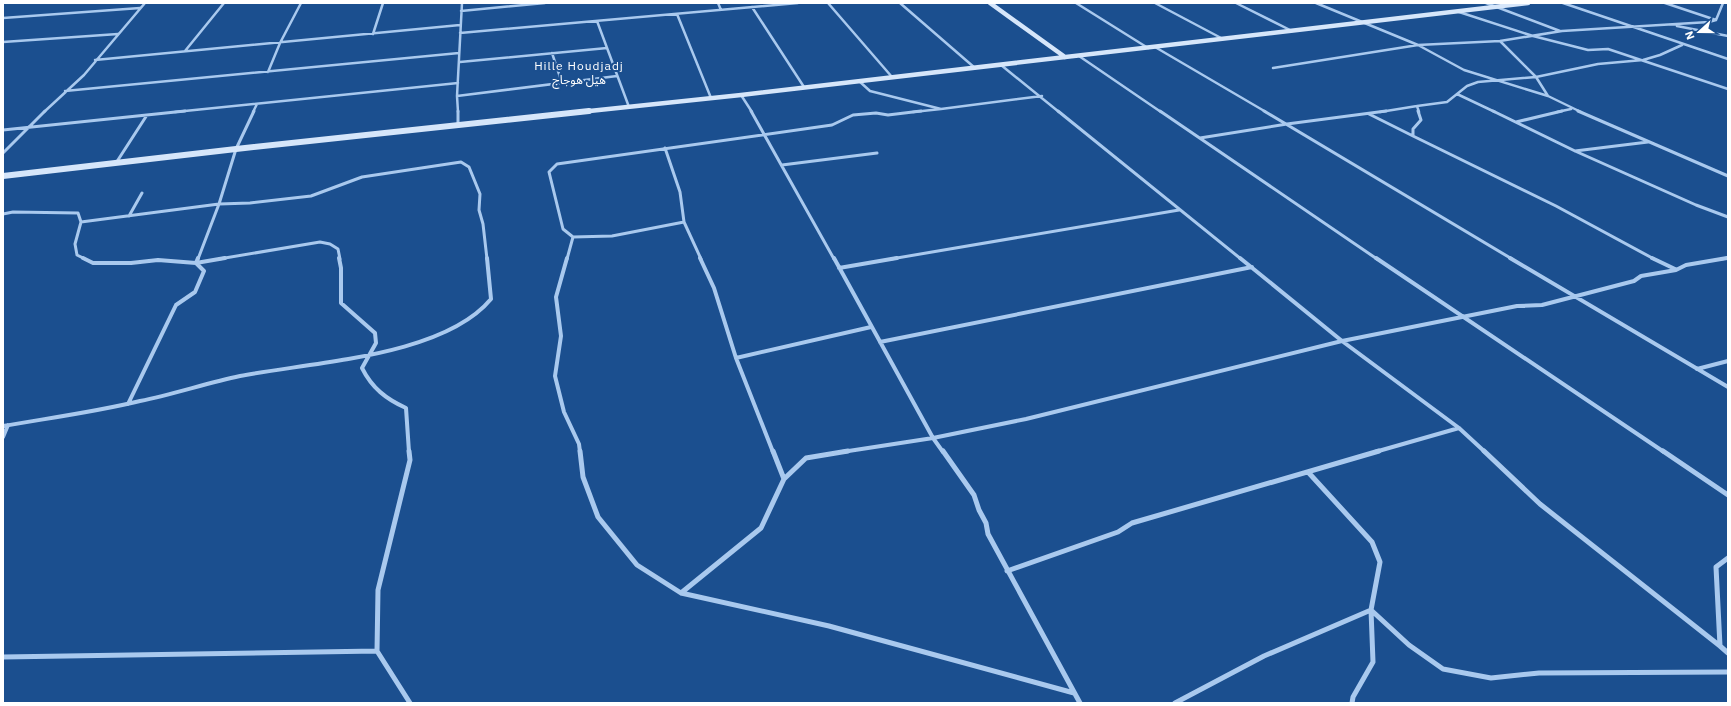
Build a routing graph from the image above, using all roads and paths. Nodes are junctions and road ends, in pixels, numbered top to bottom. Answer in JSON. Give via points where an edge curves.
{"nodes":[{"id":1,"x":145,"y":3,"type":"edge"},
{"id":2,"x":224,"y":3,"type":"edge"},
{"id":3,"x":301,"y":3,"type":"edge"},
{"id":4,"x":383,"y":3,"type":"edge"},
{"id":5,"x":462,"y":3,"type":"edge"},
{"id":6,"x":545,"y":3,"type":"edge"},
{"id":7,"x":718,"y":3,"type":"edge"},
{"id":8,"x":798,"y":3,"type":"edge"},
{"id":9,"x":828,"y":3,"type":"edge"},
{"id":10,"x":900,"y":3,"type":"edge"},
{"id":11,"x":990,"y":3,"type":"edge"},
{"id":12,"x":1076,"y":3,"type":"edge"},
{"id":13,"x":1155,"y":3,"type":"edge"},
{"id":14,"x":1236,"y":3,"type":"edge"},
{"id":15,"x":1316,"y":3,"type":"edge"},
{"id":16,"x":1486,"y":3,"type":"edge"},
{"id":17,"x":1528,"y":3,"type":"edge"},
{"id":18,"x":1563,"y":3,"type":"edge"},
{"id":19,"x":1665,"y":3,"type":"edge"},
{"id":20,"x":1723,"y":3,"type":"edge"},
{"id":21,"x":752,"y":7,"type":"junction"},
{"id":22,"x":1497,"y":7,"type":"junction"},
{"id":23,"x":140,"y":8,"type":"junction"},
{"id":24,"x":721,"y":10,"type":"junction"},
{"id":25,"x":462,"y":11,"type":"junction"},
{"id":26,"x":1458,"y":12,"type":"junction"},
{"id":27,"x":677,"y":14,"type":"junction"},
{"id":28,"x":3,"y":18,"type":"edge"},
{"id":29,"x":1716,"y":20,"type":"junction"},
{"id":30,"x":597,"y":21,"type":"junction"},
{"id":31,"x":1363,"y":23,"type":"junction"},
{"id":32,"x":460,"y":25,"type":"junction"},
{"id":33,"x":1671,"y":25,"type":"junction"},
{"id":34,"x":1635,"y":27,"type":"junction"},
{"id":35,"x":1292,"y":31,"type":"junction"},
{"id":36,"x":1562,"y":31,"type":"junction"},
{"id":37,"x":460,"y":33,"type":"junction"},
{"id":38,"x":118,"y":34,"type":"junction"},
{"id":39,"x":373,"y":34,"type":"junction"},
{"id":40,"x":1533,"y":36,"type":"junction"},
{"id":41,"x":1728,"y":36,"type":"edge"},
{"id":42,"x":1223,"y":39,"type":"junction"},
{"id":43,"x":1500,"y":41,"type":"junction"},
{"id":44,"x":3,"y":42,"type":"edge"},
{"id":45,"x":280,"y":43,"type":"junction"},
{"id":46,"x":1682,"y":45,"type":"junction"},
{"id":47,"x":1418,"y":46,"type":"junction"},
{"id":48,"x":1155,"y":47,"type":"junction"},
{"id":49,"x":606,"y":48,"type":"junction"},
{"id":50,"x":1148,"y":48,"type":"junction"},
{"id":51,"x":185,"y":51,"type":"junction"},
{"id":52,"x":459,"y":53,"type":"junction"},
{"id":53,"x":552,"y":54,"type":"junction"},
{"id":54,"x":1079,"y":56,"type":"junction"},
{"id":55,"x":1065,"y":57,"type":"junction"},
{"id":56,"x":1728,"y":59,"type":"edge"},
{"id":57,"x":96,"y":60,"type":"junction"},
{"id":58,"x":1643,"y":60,"type":"junction"},
{"id":59,"x":460,"y":62,"type":"junction"},
{"id":60,"x":1002,"y":65,"type":"junction"},
{"id":61,"x":975,"y":68,"type":"junction"},
{"id":62,"x":1273,"y":68,"type":"dead end"},
{"id":63,"x":268,"y":72,"type":"junction"},
{"id":64,"x":617,"y":76,"type":"junction"},
{"id":65,"x":892,"y":77,"type":"junction"},
{"id":66,"x":1536,"y":77,"type":"junction"},
{"id":67,"x":859,"y":80,"type":"junction"},
{"id":68,"x":1495,"y":80,"type":"junction"},
{"id":69,"x":458,"y":83,"type":"junction"},
{"id":70,"x":562,"y":83,"type":"junction"},
{"id":71,"x":804,"y":87,"type":"junction"},
{"id":72,"x":1728,"y":89,"type":"edge"},
{"id":73,"x":65,"y":90,"type":"junction"},
{"id":74,"x":1457,"y":94,"type":"junction"},
{"id":75,"x":741,"y":95,"type":"junction"},
{"id":76,"x":457,"y":96,"type":"junction"},
{"id":77,"x":1042,"y":96,"type":"junction"},
{"id":78,"x":1548,"y":96,"type":"junction"},
{"id":79,"x":711,"y":98,"type":"junction"},
{"id":80,"x":257,"y":104,"type":"junction"},
{"id":81,"x":1417,"y":106,"type":"junction"},
{"id":82,"x":629,"y":107,"type":"junction"},
{"id":83,"x":1571,"y":108,"type":"junction"},
{"id":84,"x":941,"y":109,"type":"junction"},
{"id":85,"x":1368,"y":114,"type":"junction"},
{"id":86,"x":147,"y":115,"type":"junction"},
{"id":87,"x":1516,"y":122,"type":"junction"},
{"id":88,"x":1287,"y":124,"type":"junction"},
{"id":89,"x":458,"y":125,"type":"junction"},
{"id":90,"x":28,"y":128,"type":"junction"},
{"id":91,"x":3,"y":130,"type":"edge"},
{"id":92,"x":765,"y":134,"type":"junction"},
{"id":93,"x":1413,"y":136,"type":"junction"},
{"id":94,"x":1200,"y":138,"type":"junction"},
{"id":95,"x":1648,"y":142,"type":"junction"},
{"id":96,"x":665,"y":148,"type":"junction"},
{"id":97,"x":236,"y":149,"type":"junction"},
{"id":98,"x":1575,"y":151,"type":"junction"},
{"id":99,"x":3,"y":153,"type":"edge"},
{"id":100,"x":877,"y":153,"type":"dead end"},
{"id":101,"x":116,"y":163,"type":"junction"},
{"id":102,"x":782,"y":165,"type":"junction"},
{"id":103,"x":3,"y":176,"type":"edge"},
{"id":104,"x":1728,"y":176,"type":"edge"},
{"id":105,"x":142,"y":193,"type":"dead end"},
{"id":106,"x":220,"y":204,"type":"junction"},
{"id":107,"x":1179,"y":210,"type":"junction"},
{"id":108,"x":3,"y":214,"type":"edge"},
{"id":109,"x":128,"y":216,"type":"junction"},
{"id":110,"x":1728,"y":217,"type":"edge"},
{"id":111,"x":81,"y":222,"type":"junction"},
{"id":112,"x":684,"y":222,"type":"junction"},
{"id":113,"x":573,"y":237,"type":"junction"},
{"id":114,"x":1728,"y":258,"type":"edge"},
{"id":115,"x":196,"y":263,"type":"junction"},
{"id":116,"x":1252,"y":267,"type":"junction"},
{"id":117,"x":839,"y":268,"type":"junction"},
{"id":118,"x":1676,"y":270,"type":"junction"},
{"id":119,"x":1572,"y":296,"type":"junction"},
{"id":120,"x":1462,"y":317,"type":"junction"},
{"id":121,"x":871,"y":326,"type":"junction"},
{"id":122,"x":1342,"y":341,"type":"junction"},
{"id":123,"x":880,"y":342,"type":"junction"},
{"id":124,"x":368,"y":355,"type":"junction"},
{"id":125,"x":736,"y":358,"type":"junction"},
{"id":126,"x":1728,"y":361,"type":"edge"},
{"id":127,"x":1697,"y":369,"type":"junction"},
{"id":128,"x":1728,"y":387,"type":"edge"},
{"id":129,"x":128,"y":404,"type":"junction"},
{"id":130,"x":6,"y":426,"type":"edge"},
{"id":131,"x":1459,"y":428,"type":"junction"},
{"id":132,"x":3,"y":438,"type":"edge"},
{"id":133,"x":933,"y":438,"type":"junction"},
{"id":134,"x":1308,"y":472,"type":"junction"},
{"id":135,"x":784,"y":480,"type":"junction"},
{"id":136,"x":1728,"y":495,"type":"edge"},
{"id":137,"x":1728,"y":558,"type":"edge"},
{"id":138,"x":1007,"y":571,"type":"junction"},
{"id":139,"x":681,"y":593,"type":"junction"},
{"id":140,"x":1371,"y":610,"type":"junction"},
{"id":141,"x":1720,"y":646,"type":"junction"},
{"id":142,"x":377,"y":652,"type":"junction"},
{"id":143,"x":1728,"y":653,"type":"edge"},
{"id":144,"x":3,"y":657,"type":"edge"},
{"id":145,"x":1728,"y":672,"type":"edge"},
{"id":146,"x":1074,"y":693,"type":"junction"},
{"id":147,"x":410,"y":703,"type":"edge"},
{"id":148,"x":1080,"y":703,"type":"edge"},
{"id":149,"x":1175,"y":703,"type":"edge"},
{"id":150,"x":1352,"y":703,"type":"edge"}],
"edges":[{"from":1,"to":23,"type":"street"},
{"from":2,"to":51,"type":"street"},
{"from":3,"to":45,"type":"street"},
{"from":4,"to":39,"type":"street"},
{"from":5,"to":25,"type":"street"},
{"from":6,"to":25,"type":"street"},
{"from":7,"to":24,"type":"street"},
{"from":8,"to":21,"type":"street"},
{"from":9,"to":65,"type":"street"},
{"from":10,"to":61,"type":"street"},
{"from":11,"to":55,"type":"street"},
{"from":12,"to":50,"type":"street"},
{"from":13,"to":42,"type":"street"},
{"from":14,"to":35,"type":"street"},
{"from":15,"to":31,"type":"street"},
{"from":16,"to":22,"type":"street"},
{"from":17,"to":22,"type":"street"},
{"from":18,"to":34,"type":"street"},
{"from":19,"to":29,"type":"street"},
{"from":20,"to":29,"type":"street"},
{"from":21,"to":24,"type":"street"},
{"from":21,"to":71,"type":"street"},
{"from":22,"to":26,"type":"street"},
{"from":22,"to":36,"type":"street"},
{"from":23,"to":28,"type":"street"},
{"from":23,"to":38,"type":"street"},
{"from":24,"to":27,"type":"street"},
{"from":25,"to":32,"type":"street"},
{"from":26,"to":31,"type":"street"},
{"from":26,"to":40,"type":"street"},
{"from":27,"to":30,"type":"street"},
{"from":27,"to":79,"type":"street"},
{"from":29,"to":33,"type":"street"},
{"from":30,"to":37,"type":"street"},
{"from":30,"to":49,"type":"street"},
{"from":31,"to":35,"type":"street"},
{"from":31,"to":47,"type":"street"},
{"from":32,"to":37,"type":"street"},
{"from":32,"to":39,"type":"street"},
{"from":33,"to":34,"type":"street"},
{"from":33,"to":41,"type":"street"},
{"from":34,"to":36,"type":"street"},
{"from":34,"to":46,"type":"street"},
{"from":35,"to":42,"type":"street"},
{"from":36,"to":40,"type":"street"},
{"from":37,"to":52,"type":"street"},
{"from":38,"to":44,"type":"street"},
{"from":38,"to":57,"type":"street"},
{"from":39,"to":45,"type":"street"},
{"from":40,"to":43,"type":"street"},
{"from":40,"to":58,"type":"street","via":[[1588,50],[1608,49]]},
{"from":42,"to":48,"type":"street"},
{"from":43,"to":47,"type":"street"},
{"from":43,"to":66,"type":"street"},
{"from":45,"to":51,"type":"street"},
{"from":45,"to":63,"type":"street"},
{"from":46,"to":56,"type":"street"},
{"from":46,"to":58,"type":"street"},
{"from":47,"to":62,"type":"street"},
{"from":47,"to":68,"type":"street","via":[[1464,70]]},
{"from":48,"to":50,"type":"street"},
{"from":48,"to":88,"type":"street"},
{"from":49,"to":53,"type":"street"},
{"from":49,"to":64,"type":"street"},
{"from":50,"to":54,"type":"street"},
{"from":51,"to":57,"type":"street"},
{"from":52,"to":59,"type":"street"},
{"from":52,"to":63,"type":"street"},
{"from":53,"to":59,"type":"street"},
{"from":53,"to":70,"type":"street"},
{"from":54,"to":55,"type":"street"},
{"from":54,"to":94,"type":"street"},
{"from":55,"to":60,"type":"street"},
{"from":57,"to":73,"type":"street","via":[[84,75]]},
{"from":58,"to":66,"type":"street","via":[[1598,64]]},
{"from":58,"to":72,"type":"street"},
{"from":59,"to":69,"type":"street"},
{"from":60,"to":61,"type":"street"},
{"from":60,"to":77,"type":"street"},
{"from":61,"to":65,"type":"street"},
{"from":63,"to":73,"type":"street"},
{"from":64,"to":70,"type":"street"},
{"from":64,"to":82,"type":"street"},
{"from":65,"to":67,"type":"street"},
{"from":66,"to":68,"type":"street"},
{"from":66,"to":78,"type":"street"},
{"from":67,"to":71,"type":"street"},
{"from":67,"to":84,"type":"street","via":[[870,91]]},
{"from":68,"to":74,"type":"street","via":[[1467,86]]},
{"from":68,"to":78,"type":"street"},
{"from":69,"to":76,"type":"street"},
{"from":69,"to":80,"type":"street"},
{"from":70,"to":76,"type":"street"},
{"from":71,"to":75,"type":"street"},
{"from":73,"to":90,"type":"street"},
{"from":74,"to":81,"type":"street","via":[[1447,102]]},
{"from":74,"to":87,"type":"street"},
{"from":75,"to":79,"type":"street"},
{"from":75,"to":92,"type":"street"},
{"from":76,"to":89,"type":"street"},
{"from":77,"to":84,"type":"street"},
{"from":77,"to":107,"type":"street"},
{"from":78,"to":83,"type":"street"},
{"from":79,"to":82,"type":"street"},
{"from":80,"to":86,"type":"street"},
{"from":80,"to":97,"type":"street"},
{"from":81,"to":85,"type":"street"},
{"from":81,"to":93,"type":"street","via":[[1421,120],[1413,129]]},
{"from":82,"to":89,"type":"street"},
{"from":83,"to":87,"type":"street"},
{"from":83,"to":95,"type":"street"},
{"from":84,"to":92,"type":"street","via":[[888,115],[876,112],[853,115],[832,125]]},
{"from":85,"to":88,"type":"street"},
{"from":85,"to":93,"type":"street"},
{"from":86,"to":90,"type":"street"},
{"from":86,"to":101,"type":"street"},
{"from":87,"to":98,"type":"street"},
{"from":88,"to":94,"type":"street"},
{"from":88,"to":119,"type":"street"},
{"from":89,"to":97,"type":"street"},
{"from":90,"to":91,"type":"street"},
{"from":90,"to":99,"type":"street"},
{"from":92,"to":96,"type":"street"},
{"from":92,"to":102,"type":"street"},
{"from":93,"to":118,"type":"street","via":[[1556,206]]},
{"from":94,"to":120,"type":"street"},
{"from":95,"to":98,"type":"street"},
{"from":95,"to":104,"type":"street"},
{"from":96,"to":112,"type":"street","via":[[680,192]]},
{"from":96,"to":113,"type":"street","via":[[556,164],[549,172],[554,199],[563,229]]},
{"from":97,"to":101,"type":"street"},
{"from":97,"to":106,"type":"street"},
{"from":98,"to":110,"type":"street"},
{"from":100,"to":102,"type":"street"},
{"from":101,"to":103,"type":"street"},
{"from":102,"to":117,"type":"street"},
{"from":105,"to":109,"type":"street"},
{"from":106,"to":109,"type":"street"},
{"from":106,"to":115,"type":"street"},
{"from":106,"to":124,"type":"street","via":[[311,196],[362,177],[447,163],[466,164],[480,194],[479,210],[483,224],[491,299],[487,306],[470,317],[421,342]]},
{"from":107,"to":116,"type":"street"},
{"from":107,"to":117,"type":"street"},
{"from":108,"to":111,"type":"street","via":[[78,213]]},
{"from":109,"to":111,"type":"street"},
{"from":111,"to":115,"type":"street","via":[[75,244],[77,255],[93,263],[158,260]]},
{"from":112,"to":113,"type":"street","via":[[612,236]]},
{"from":112,"to":125,"type":"street","via":[[714,288]]},
{"from":113,"to":139,"type":"street","via":[[556,297],[561,336],[555,376],[564,412],[579,444],[583,477],[598,517],[637,565]]},
{"from":114,"to":118,"type":"street","via":[[1686,265]]},
{"from":115,"to":124,"type":"street","via":[[320,242],[330,244],[338,249],[341,303],[375,333],[376,343]]},
{"from":115,"to":129,"type":"street","via":[[204,271],[195,292],[176,305]]},
{"from":116,"to":122,"type":"street"},
{"from":116,"to":123,"type":"street"},
{"from":117,"to":121,"type":"street"},
{"from":118,"to":119,"type":"street","via":[[1641,276],[1634,281]]},
{"from":119,"to":120,"type":"street","via":[[1542,305],[1517,306]]},
{"from":119,"to":127,"type":"street"},
{"from":120,"to":122,"type":"street"},
{"from":120,"to":136,"type":"street"},
{"from":121,"to":123,"type":"street"},
{"from":121,"to":125,"type":"street"},
{"from":122,"to":131,"type":"street"},
{"from":122,"to":133,"type":"street","via":[[1026,419]]},
{"from":123,"to":133,"type":"street"},
{"from":124,"to":129,"type":"street","via":[[240,377]]},
{"from":124,"to":142,"type":"street","via":[[362,368],[367,380],[388,400],[406,408],[410,460],[378,590]]},
{"from":125,"to":135,"type":"street"},
{"from":126,"to":127,"type":"street"},
{"from":127,"to":128,"type":"street"},
{"from":129,"to":130,"type":"street"},
{"from":130,"to":132,"type":"street"},
{"from":131,"to":134,"type":"street"},
{"from":131,"to":141,"type":"street","via":[[1540,504]]},
{"from":133,"to":135,"type":"street","via":[[806,458]]},
{"from":133,"to":138,"type":"street","via":[[974,495],[988,534]]},
{"from":134,"to":138,"type":"street","via":[[1132,522],[1118,532]]},
{"from":134,"to":140,"type":"street","via":[[1376,548],[1380,562]]},
{"from":135,"to":139,"type":"street","via":[[761,528]]},
{"from":137,"to":141,"type":"street","via":[[1716,567]]},
{"from":138,"to":146,"type":"street"},
{"from":139,"to":146,"type":"street","via":[[829,626]]},
{"from":140,"to":145,"type":"street","via":[[1409,645],[1443,669],[1491,678],[1539,673]]},
{"from":140,"to":149,"type":"street","via":[[1264,656]]},
{"from":140,"to":150,"type":"street","via":[[1373,662]]},
{"from":141,"to":143,"type":"street"},
{"from":142,"to":144,"type":"street"},
{"from":142,"to":147,"type":"street"},
{"from":146,"to":148,"type":"street"}]}
